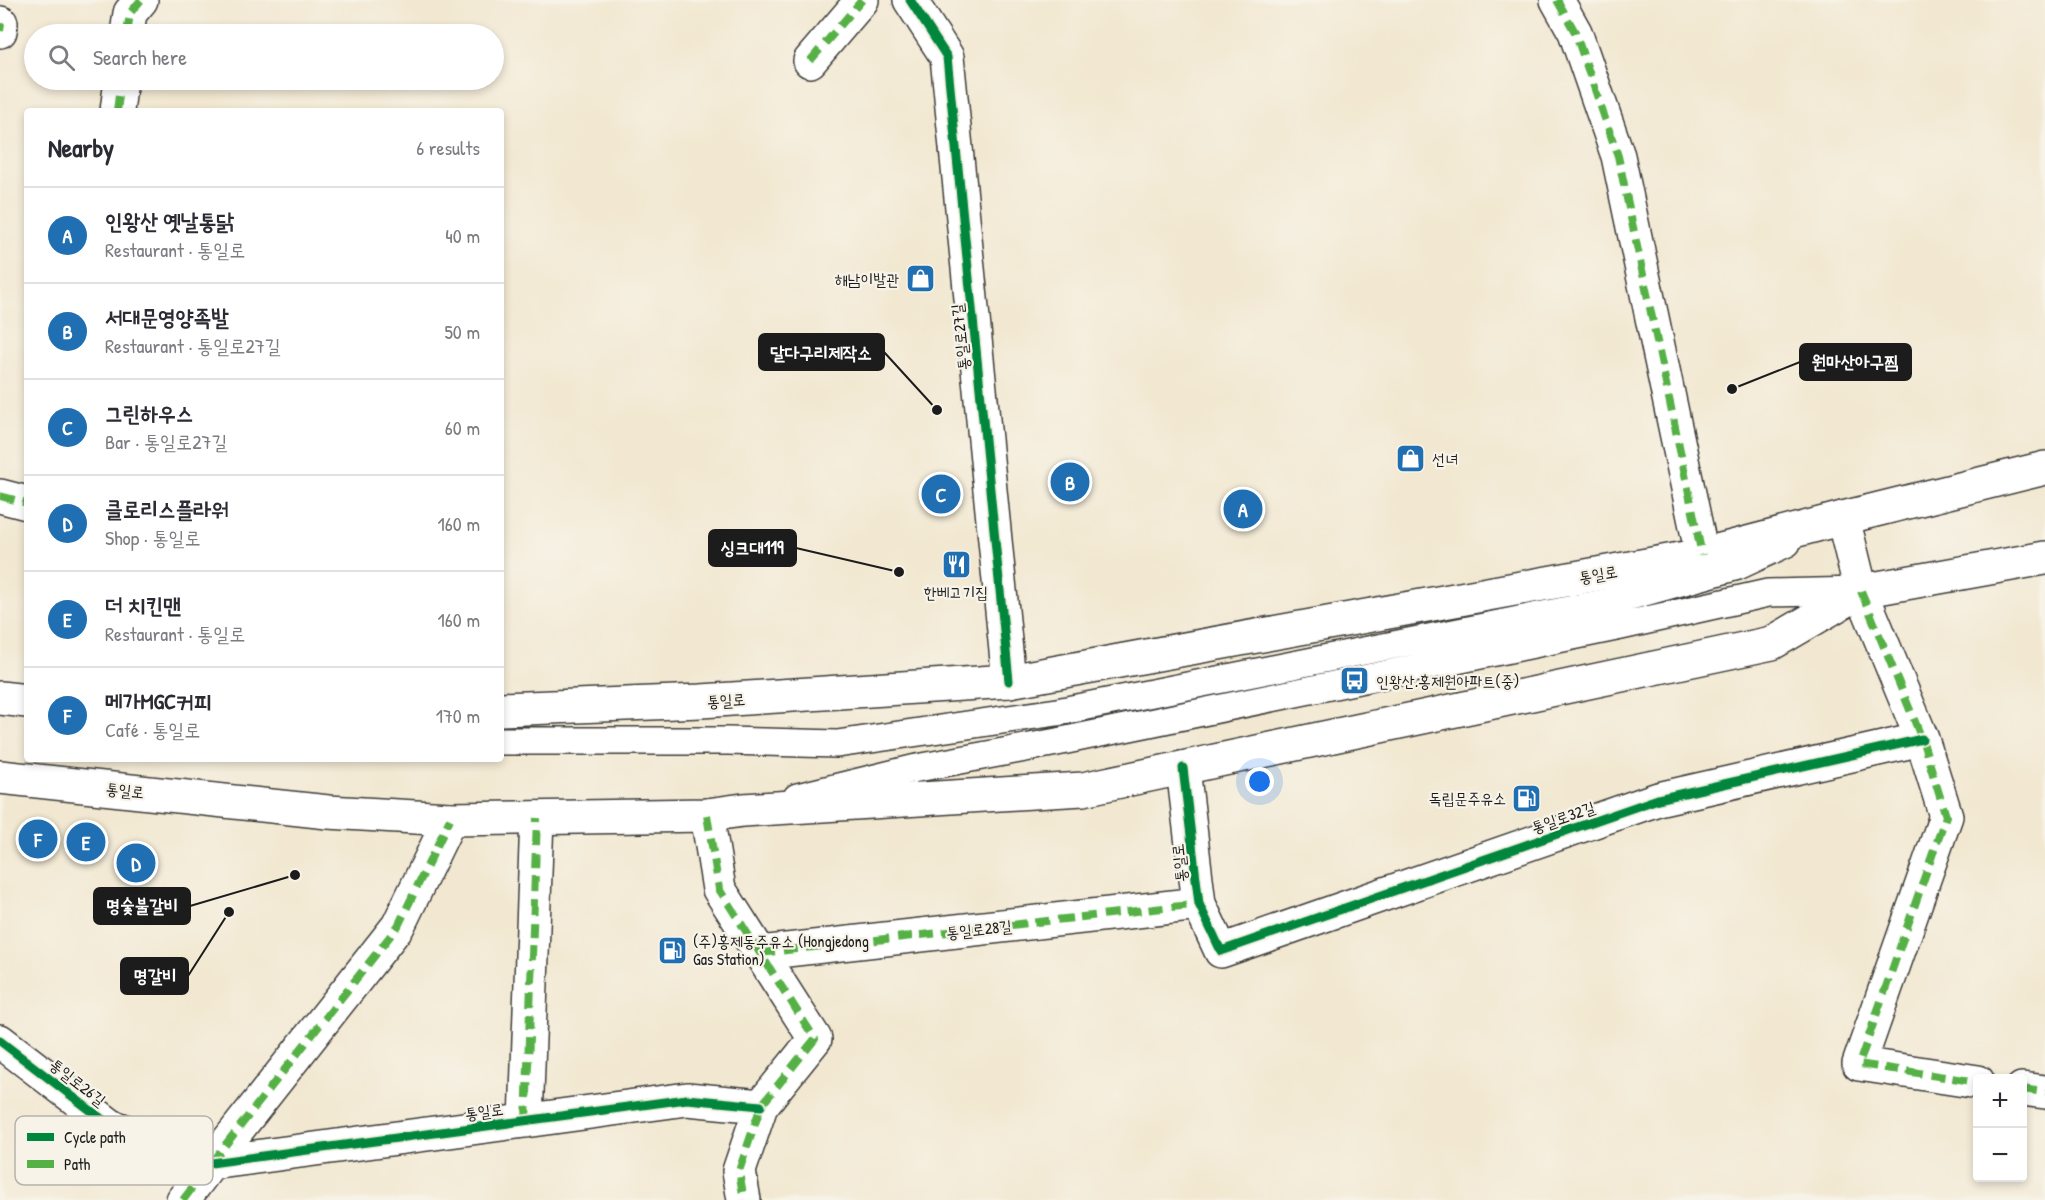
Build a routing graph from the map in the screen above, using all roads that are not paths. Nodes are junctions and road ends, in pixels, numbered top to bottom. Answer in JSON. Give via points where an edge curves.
{"nodes":[{"id":1,"x":141,"y":0,"type":"edge"},
{"id":2,"x":862,"y":0,"type":"edge"},
{"id":3,"x":910,"y":0,"type":"edge"},
{"id":4,"x":1557,"y":0,"type":"edge"},
{"id":5,"x":128,"y":24,"type":"edge"},
{"id":6,"x":810,"y":62,"type":"dead end"},
{"id":7,"x":120,"y":90,"type":"edge"},
{"id":8,"x":117,"y":108,"type":"edge"},
{"id":9,"x":2045,"y":468,"type":"edge"},
{"id":10,"x":0,"y":496,"type":"edge"},
{"id":11,"x":24,"y":502,"type":"edge"},
{"id":12,"x":1843,"y":518,"type":"junction"},
{"id":13,"x":1702,"y":555,"type":"junction"},
{"id":14,"x":2045,"y":558,"type":"edge"},
{"id":15,"x":1861,"y":591,"type":"junction"},
{"id":16,"x":1009,"y":681,"type":"junction"},
{"id":17,"x":0,"y":698,"type":"edge"},
{"id":18,"x":24,"y":701,"type":"edge"},
{"id":19,"x":504,"y":709,"type":"edge"},
{"id":20,"x":1922,"y":739,"type":"junction"},
{"id":21,"x":504,"y":741,"type":"edge"},
{"id":22,"x":1183,"y":768,"type":"junction"},
{"id":23,"x":21,"y":772,"type":"edge"},
{"id":24,"x":743,"y":810,"type":"junction"},
{"id":25,"x":707,"y":815,"type":"junction"},
{"id":26,"x":537,"y":818,"type":"junction"},
{"id":27,"x":450,"y":819,"type":"junction"},
{"id":28,"x":1198,"y":904,"type":"junction"},
{"id":29,"x":1221,"y":951,"type":"joint"},
{"id":30,"x":760,"y":953,"type":"junction"},
{"id":31,"x":0,"y":1041,"type":"edge"},
{"id":32,"x":1973,"y":1081,"type":"edge"},
{"id":33,"x":2027,"y":1090,"type":"edge"},
{"id":34,"x":2045,"y":1092,"type":"edge"},
{"id":35,"x":761,"y":1106,"type":"junction"},
{"id":36,"x":98,"y":1116,"type":"edge"},
{"id":37,"x":526,"y":1121,"type":"junction"},
{"id":38,"x":213,"y":1159,"type":"edge"},
{"id":39,"x":213,"y":1162,"type":"edge"},
{"id":40,"x":194,"y":1185,"type":"edge"},
{"id":41,"x":183,"y":1200,"type":"edge"},
{"id":42,"x":744,"y":1200,"type":"edge"}],
"edges":[{"from":1,"to":5,"type":"street","via":[[130,13]]},
{"from":2,"to":6,"type":"street"},
{"from":3,"to":16,"type":"street","name":"통일로27길","via":[[947,57]]},
{"from":4,"to":13,"type":"street","via":[[1575,32],[1618,156]]},
{"from":7,"to":8,"type":"street"},
{"from":9,"to":12,"type":"street","name":"통일로"},
{"from":10,"to":11,"type":"street"},
{"from":12,"to":13,"type":"street","name":"통일로"},
{"from":12,"to":15,"type":"street"},
{"from":12,"to":21,"type":"lane","via":[[1738,566],[1609,602],[1058,712],[837,744]]},
{"from":13,"to":16,"type":"street","name":"통일로"},
{"from":14,"to":15,"type":"street","name":"통일로"},
{"from":15,"to":20,"type":"street"},
{"from":15,"to":22,"type":"street","name":"통일로","via":[[1772,643]]},
{"from":15,"to":24,"type":"lane","via":[[1768,593],[1114,730],[912,768]]},
{"from":16,"to":19,"type":"street","name":"통일로","via":[[689,702]]},
{"from":17,"to":18,"type":"street"},
{"from":20,"to":29,"type":"street","name":"통일로32길","via":[[1659,800]]},
{"from":20,"to":32,"type":"street","via":[[1946,816],[1859,1064]]},
{"from":22,"to":24,"type":"street","name":"통일로","via":[[1083,789]]},
{"from":22,"to":28,"type":"street","name":"통일로"},
{"from":23,"to":27,"type":"street","name":"통일로","via":[[328,812]]},
{"from":24,"to":25,"type":"street","name":"통일로"},
{"from":25,"to":26,"type":"street","name":"통일로"},
{"from":25,"to":30,"type":"street","via":[[719,889]]},
{"from":26,"to":27,"type":"street","name":"통일로"},
{"from":26,"to":37,"type":"street","name":"통일로"},
{"from":27,"to":38,"type":"street","via":[[398,926]]},
{"from":28,"to":29,"type":"street","name":"통일로"},
{"from":28,"to":30,"type":"street","name":"통일로28길"},
{"from":30,"to":35,"type":"street","via":[[815,1039]]},
{"from":31,"to":36,"type":"street","name":"통일로26길"},
{"from":33,"to":34,"type":"street"},
{"from":35,"to":37,"type":"street","name":"통일로","via":[[687,1099]]},
{"from":35,"to":42,"type":"street","via":[[739,1171]]},
{"from":37,"to":39,"type":"street","name":"통일로"},
{"from":40,"to":41,"type":"street"}]}
